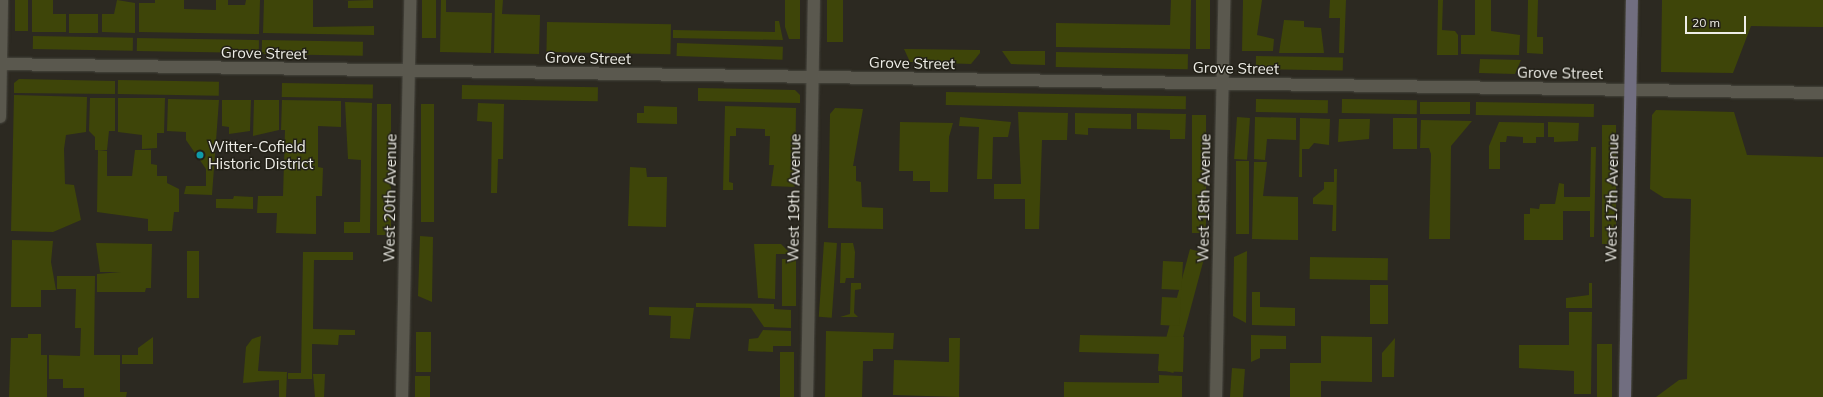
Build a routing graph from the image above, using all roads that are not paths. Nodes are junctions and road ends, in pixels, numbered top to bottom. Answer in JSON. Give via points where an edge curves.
{"nodes":[{"id":1,"x":2,"y":0,"type":"edge"},
{"id":2,"x":410,"y":0,"type":"edge"},
{"id":3,"x":814,"y":0,"type":"edge"},
{"id":4,"x":1224,"y":0,"type":"edge"},
{"id":5,"x":1632,"y":0,"type":"edge"},
{"id":6,"x":0,"y":64,"type":"edge"},
{"id":7,"x":408,"y":71,"type":"junction"},
{"id":8,"x":813,"y":78,"type":"junction"},
{"id":9,"x":1222,"y":84,"type":"junction"},
{"id":10,"x":1630,"y":90,"type":"junction"},
{"id":11,"x":1823,"y":94,"type":"edge"},
{"id":12,"x":0,"y":117,"type":"edge"},
{"id":13,"x":402,"y":397,"type":"edge"},
{"id":14,"x":807,"y":397,"type":"edge"},
{"id":15,"x":1216,"y":397,"type":"edge"},
{"id":16,"x":1625,"y":397,"type":"edge"}],
"edges":[{"from":1,"to":6,"type":"street"},
{"from":2,"to":7,"type":"street","name":"West 20th Avenue"},
{"from":3,"to":8,"type":"street","name":"West 19th Avenue"},
{"from":4,"to":9,"type":"street","name":"West 18th Avenue"},
{"from":5,"to":10,"type":"street","name":"West 17th Avenue"},
{"from":6,"to":7,"type":"street","name":"Grove Street"},
{"from":6,"to":12,"type":"street"},
{"from":7,"to":8,"type":"street","name":"Grove Street"},
{"from":7,"to":13,"type":"street","name":"West 20th Avenue"},
{"from":8,"to":9,"type":"street","name":"Grove Street"},
{"from":8,"to":14,"type":"street","name":"West 19th Avenue"},
{"from":9,"to":10,"type":"street","name":"Grove Street"},
{"from":9,"to":15,"type":"street","name":"West 18th Avenue"},
{"from":10,"to":11,"type":"street","name":"Grove Street"},
{"from":10,"to":16,"type":"street","name":"West 17th Avenue"}]}
